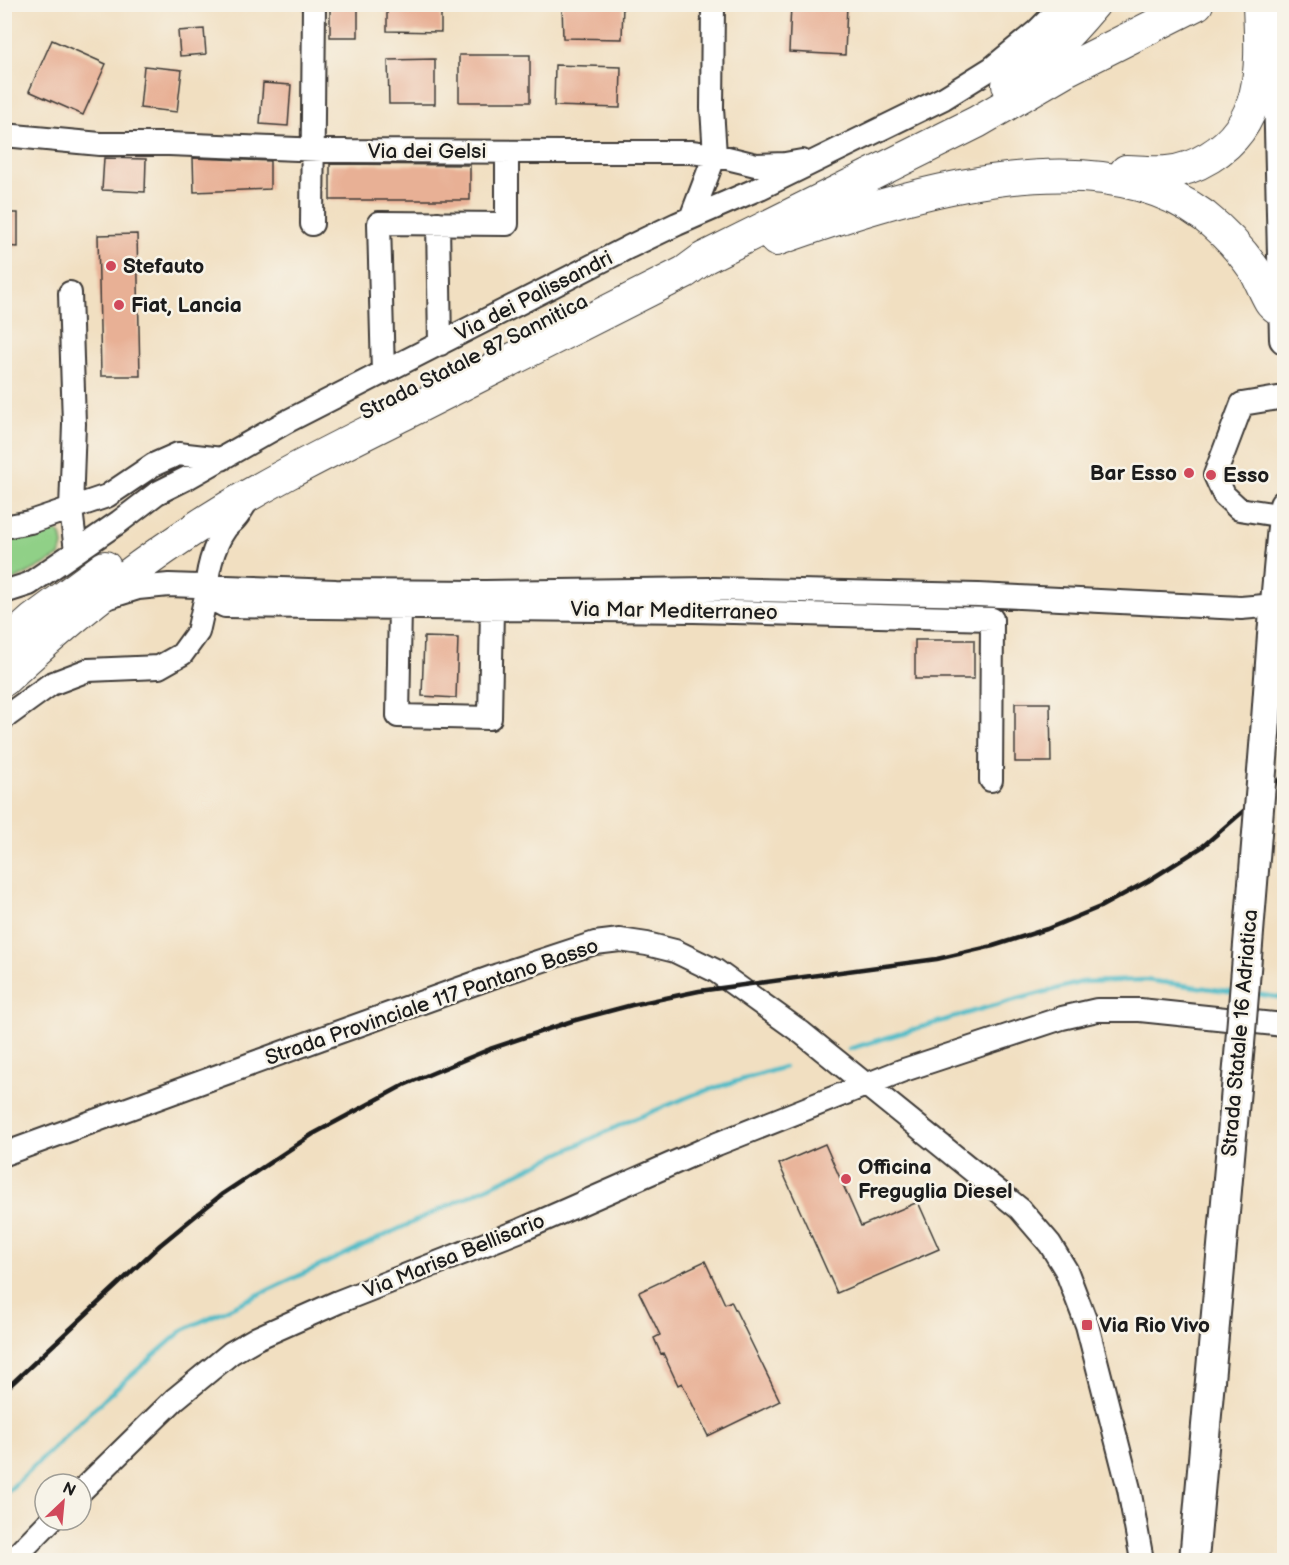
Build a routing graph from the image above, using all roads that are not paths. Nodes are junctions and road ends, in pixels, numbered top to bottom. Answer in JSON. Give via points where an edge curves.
{"nodes":[{"id":1,"x":314,"y":4,"type":"edge"},
{"id":2,"x":713,"y":4,"type":"edge"},
{"id":3,"x":1064,"y":4,"type":"edge"},
{"id":4,"x":1094,"y":4,"type":"edge"},
{"id":5,"x":1197,"y":4,"type":"edge"},
{"id":6,"x":1259,"y":4,"type":"edge"},
{"id":7,"x":1276,"y":4,"type":"edge"},
{"id":8,"x":1066,"y":70,"type":"junction"},
{"id":9,"x":969,"y":109,"type":"junction"},
{"id":10,"x":4,"y":135,"type":"edge"},
{"id":11,"x":846,"y":146,"type":"junction"},
{"id":12,"x":313,"y":149,"type":"junction"},
{"id":13,"x":507,"y":152,"type":"junction"},
{"id":14,"x":715,"y":155,"type":"junction"},
{"id":15,"x":1109,"y":180,"type":"junction"},
{"id":16,"x":691,"y":218,"type":"junction"},
{"id":17,"x":312,"y":224,"type":"dead end"},
{"id":18,"x":438,"y":224,"type":"junction"},
{"id":19,"x":685,"y":272,"type":"junction"},
{"id":20,"x":70,"y":293,"type":"dead end"},
{"id":21,"x":1284,"y":313,"type":"edge"},
{"id":22,"x":1284,"y":339,"type":"edge"},
{"id":23,"x":440,"y":344,"type":"junction"},
{"id":24,"x":383,"y":373,"type":"junction"},
{"id":25,"x":1284,"y":397,"type":"edge"},
{"id":26,"x":222,"y":459,"type":"junction"},
{"id":27,"x":253,"y":493,"type":"junction"},
{"id":28,"x":1284,"y":505,"type":"edge"},
{"id":29,"x":71,"y":509,"type":"junction"},
{"id":30,"x":1284,"y":516,"type":"edge"},
{"id":31,"x":4,"y":527,"type":"edge"},
{"id":32,"x":76,"y":551,"type":"junction"},
{"id":33,"x":206,"y":591,"type":"junction"},
{"id":34,"x":4,"y":592,"type":"edge"},
{"id":35,"x":96,"y":600,"type":"junction"},
{"id":36,"x":1276,"y":605,"type":"junction"},
{"id":37,"x":400,"y":607,"type":"junction"},
{"id":38,"x":492,"y":608,"type":"junction"},
{"id":39,"x":4,"y":646,"type":"edge"},
{"id":40,"x":4,"y":680,"type":"edge"},
{"id":41,"x":4,"y":718,"type":"edge"},
{"id":42,"x":991,"y":780,"type":"dead end"},
{"id":43,"x":1284,"y":1025,"type":"edge"},
{"id":44,"x":867,"y":1086,"type":"junction"},
{"id":45,"x":4,"y":1154,"type":"edge"},
{"id":46,"x":93,"y":1479,"type":"edge"},
{"id":47,"x":39,"y":1532,"type":"edge"},
{"id":48,"x":1197,"y":1552,"type":"edge"},
{"id":49,"x":12,"y":1560,"type":"edge"},
{"id":50,"x":1142,"y":1560,"type":"edge"}],
"edges":[{"from":1,"to":12,"type":"street"},
{"from":2,"to":14,"type":"street"},
{"from":3,"to":11,"type":"street","name":"Via dei Palissandri","via":[[992,68],[944,98]]},
{"from":4,"to":9,"type":"highway","via":[[1021,77]]},
{"from":5,"to":8,"type":"highway"},
{"from":6,"to":15,"type":"highway","via":[[1260,70],[1256,94],[1250,114],[1232,139],[1215,154],[1186,169],[1126,171]]},
{"from":7,"to":21,"type":"main road"},
{"from":8,"to":9,"type":"highway"},
{"from":8,"to":19,"type":"highway","via":[[977,122],[704,258]]},
{"from":9,"to":39,"type":"highway","name":"Strada Statale 87 Sannitica","via":[[269,462],[174,518],[33,620]]},
{"from":10,"to":12,"type":"street","name":"Via dei Gelsi","via":[[100,144]]},
{"from":11,"to":14,"type":"street","name":"Via dei Gelsi","via":[[785,164],[756,165]]},
{"from":11,"to":16,"type":"street","name":"Via dei Palissandri"},
{"from":12,"to":13,"type":"street","name":"Via dei Gelsi"},
{"from":12,"to":17,"type":"street"},
{"from":13,"to":14,"type":"street","name":"Via dei Gelsi"},
{"from":13,"to":18,"type":"street","via":[[507,224]]},
{"from":14,"to":16,"type":"street"},
{"from":15,"to":19,"type":"highway","via":[[1067,176],[1022,178],[940,190],[834,219],[709,267]]},
{"from":15,"to":21,"type":"highway","via":[[1164,194],[1204,216],[1242,254],[1271,303]]},
{"from":16,"to":23,"type":"street","name":"Via dei Palissandri"},
{"from":18,"to":23,"type":"street"},
{"from":18,"to":24,"type":"street","via":[[379,223]]},
{"from":19,"to":27,"type":"highway","name":"Strada Statale 87 Sannitica"},
{"from":20,"to":29,"type":"street","via":[[74,424]]},
{"from":21,"to":22,"type":"main road"},
{"from":23,"to":24,"type":"street","name":"Via dei Palissandri"},
{"from":24,"to":26,"type":"street","name":"Via dei Palissandri"},
{"from":25,"to":30,"type":"street","via":[[1242,404],[1215,475],[1224,495],[1239,509]]},
{"from":26,"to":29,"type":"street","via":[[178,454],[153,465],[107,496]]},
{"from":26,"to":32,"type":"street","name":"Via dei Palissandri","via":[[157,493]]},
{"from":27,"to":33,"type":"street","via":[[218,544]]},
{"from":27,"to":35,"type":"highway","name":"Strada Statale 87 Sannitica","via":[[189,531]]},
{"from":28,"to":30,"type":"main road","name":"Strada Statale 16 Adriatica"},
{"from":29,"to":31,"type":"street"},
{"from":29,"to":32,"type":"street"},
{"from":30,"to":36,"type":"main road","name":"Strada Statale 16 Adriatica"},
{"from":32,"to":34,"type":"street","name":"Via dei Palissandri","via":[[29,584]]},
{"from":33,"to":35,"type":"street","via":[[151,586]]},
{"from":33,"to":36,"type":"street","via":[[711,589],[1241,608]]},
{"from":33,"to":37,"type":"street","name":"Via Mar Mediterraneo","via":[[225,606]]},
{"from":33,"to":41,"type":"street","via":[[198,632],[182,654],[159,667],[88,669],[51,684]]},
{"from":35,"to":40,"type":"highway","name":"Strada Statale 87 Sannitica"},
{"from":36,"to":48,"type":"main road","name":"Strada Statale 16 Adriatica","bridge":true},
{"from":37,"to":38,"type":"street","name":"Via Mar Mediterraneo"},
{"from":37,"to":38,"type":"street","via":[[398,716],[490,718]]},
{"from":38,"to":42,"type":"street","name":"Via Mar Mediterraneo","via":[[992,619]]},
{"from":43,"to":44,"type":"street","via":[[1140,1010],[1097,1011],[1051,1022]]},
{"from":44,"to":45,"type":"street","name":"Strada Provinciale 117 Pantano Basso","via":[[716,971],[675,951],[620,940],[595,943],[498,975]]},
{"from":44,"to":46,"type":"street","name":"Via Marisa Bellisario","via":[[717,1144],[521,1230],[256,1338],[231,1353],[175,1399]]},
{"from":44,"to":50,"type":"street","via":[[1020,1209],[1066,1270],[1099,1366],[1130,1489]]},
{"from":47,"to":49,"type":"street"}]}
